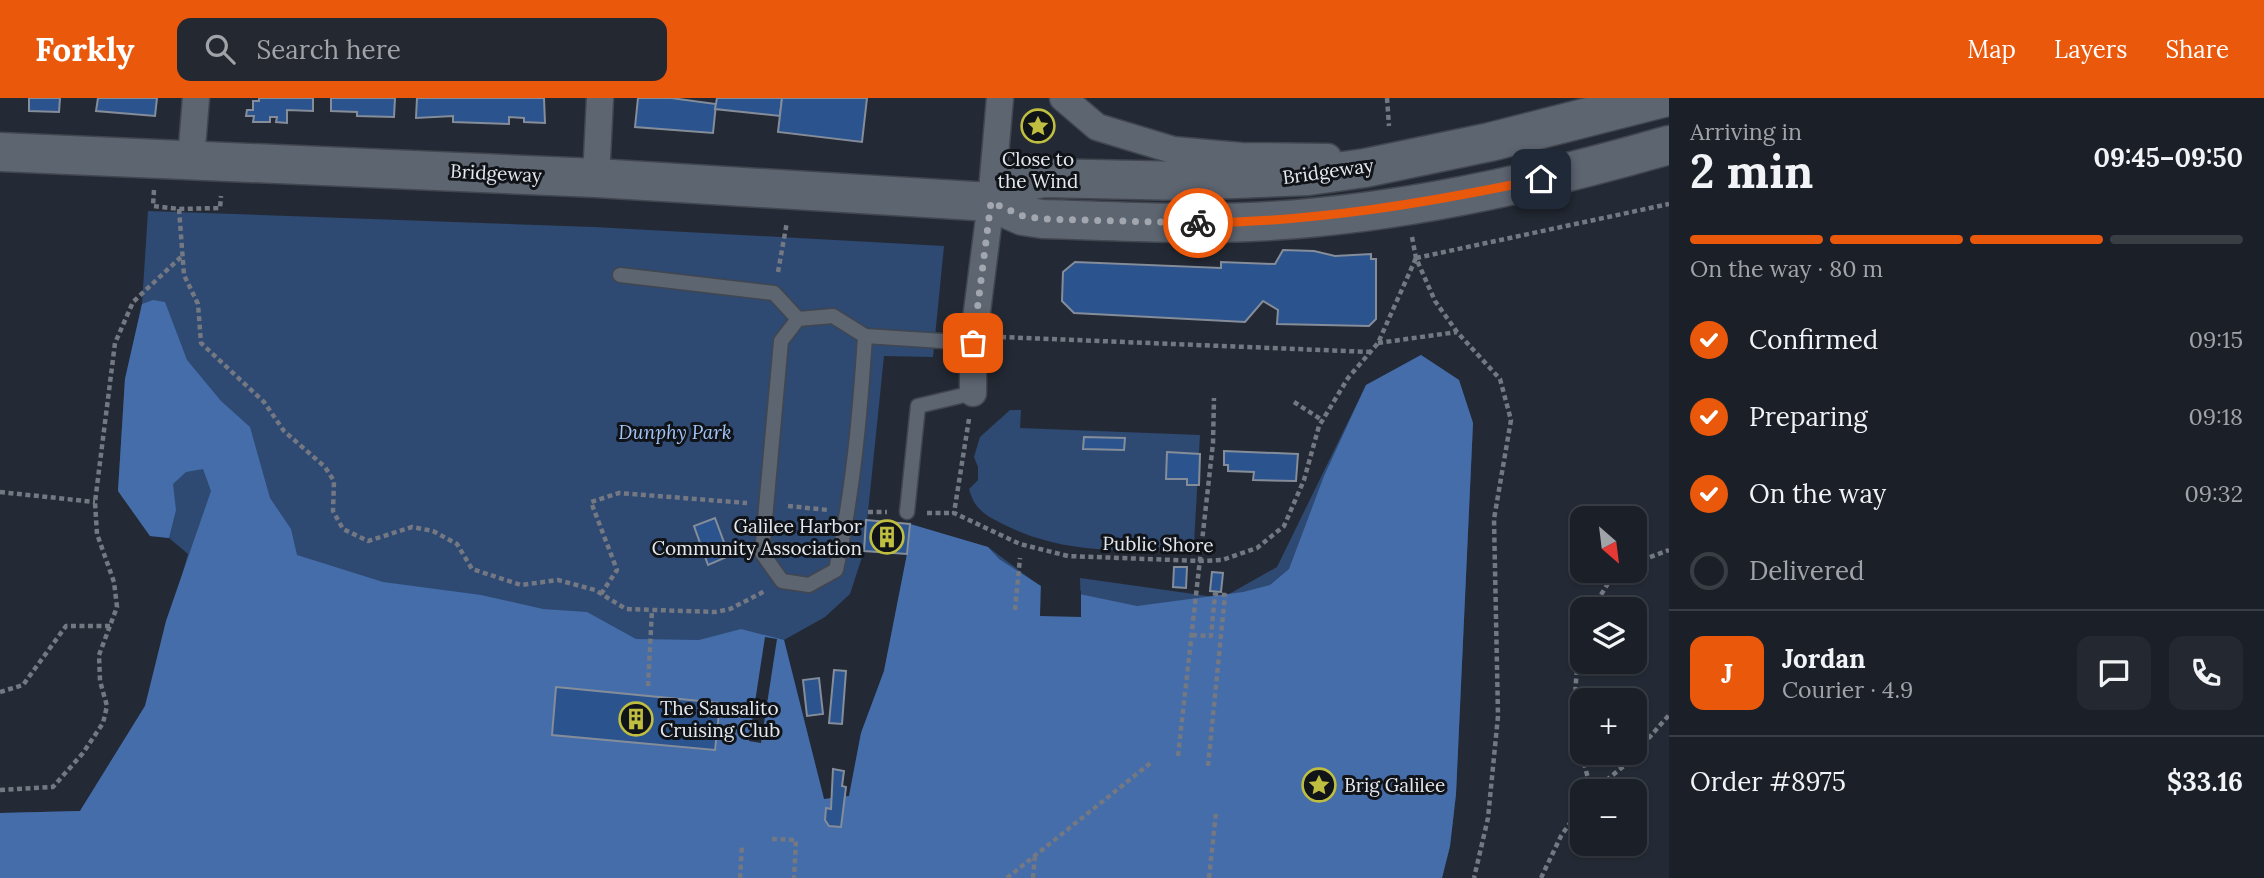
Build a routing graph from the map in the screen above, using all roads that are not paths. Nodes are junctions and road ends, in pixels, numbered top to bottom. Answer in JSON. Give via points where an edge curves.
{"nodes":[{"id":1,"x":196,"y":98,"type":"edge"},
{"id":2,"x":600,"y":98,"type":"edge"},
{"id":3,"x":1000,"y":98,"type":"edge"},
{"id":4,"x":1063,"y":98,"type":"edge"},
{"id":5,"x":1663,"y":98,"type":"edge"},
{"id":6,"x":1669,"y":145,"type":"edge"},
{"id":7,"x":0,"y":152,"type":"edge"},
{"id":8,"x":1428,"y":154,"type":"junction"},
{"id":9,"x":191,"y":159,"type":"junction"},
{"id":10,"x":596,"y":178,"type":"junction"},
{"id":11,"x":991,"y":202,"type":"junction"},
{"id":12,"x":620,"y":275,"type":"dead end"},
{"id":13,"x":798,"y":320,"type":"junction"},
{"id":14,"x":865,"y":336,"type":"junction"},
{"id":15,"x":974,"y":340,"type":"junction"},
{"id":16,"x":972,"y":393,"type":"joint"},
{"id":17,"x":907,"y":512,"type":"dead end"}],
"edges":[{"from":1,"to":9,"type":"street"},
{"from":2,"to":10,"type":"street"},
{"from":3,"to":11,"type":"street"},
{"from":4,"to":8,"type":"street","via":[[1097,127],[1173,149],[1306,158]]},
{"from":5,"to":8,"type":"main road","name":"Bridgeway"},
{"from":6,"to":11,"type":"main road","name":"Bridgeway","via":[[1500,188],[1312,218],[1199,223],[1043,219]]},
{"from":7,"to":9,"type":"main road","name":"Bridgeway"},
{"from":8,"to":11,"type":"main road","name":"Bridgeway","via":[[1354,170],[1249,180],[1043,178],[1023,182]]},
{"from":9,"to":10,"type":"main road","name":"Bridgeway"},
{"from":10,"to":11,"type":"main road","name":"Bridgeway"},
{"from":11,"to":15,"type":"street"},
{"from":12,"to":13,"type":"lane","via":[[774,293]]},
{"from":13,"to":14,"type":"lane","via":[[833,316]]},
{"from":13,"to":14,"type":"lane","via":[[781,341],[762,552],[782,582],[809,585],[836,570],[849,512]]},
{"from":14,"to":15,"type":"lane"},
{"from":15,"to":16,"type":"street"},
{"from":16,"to":17,"type":"lane","via":[[918,406]]}]}
